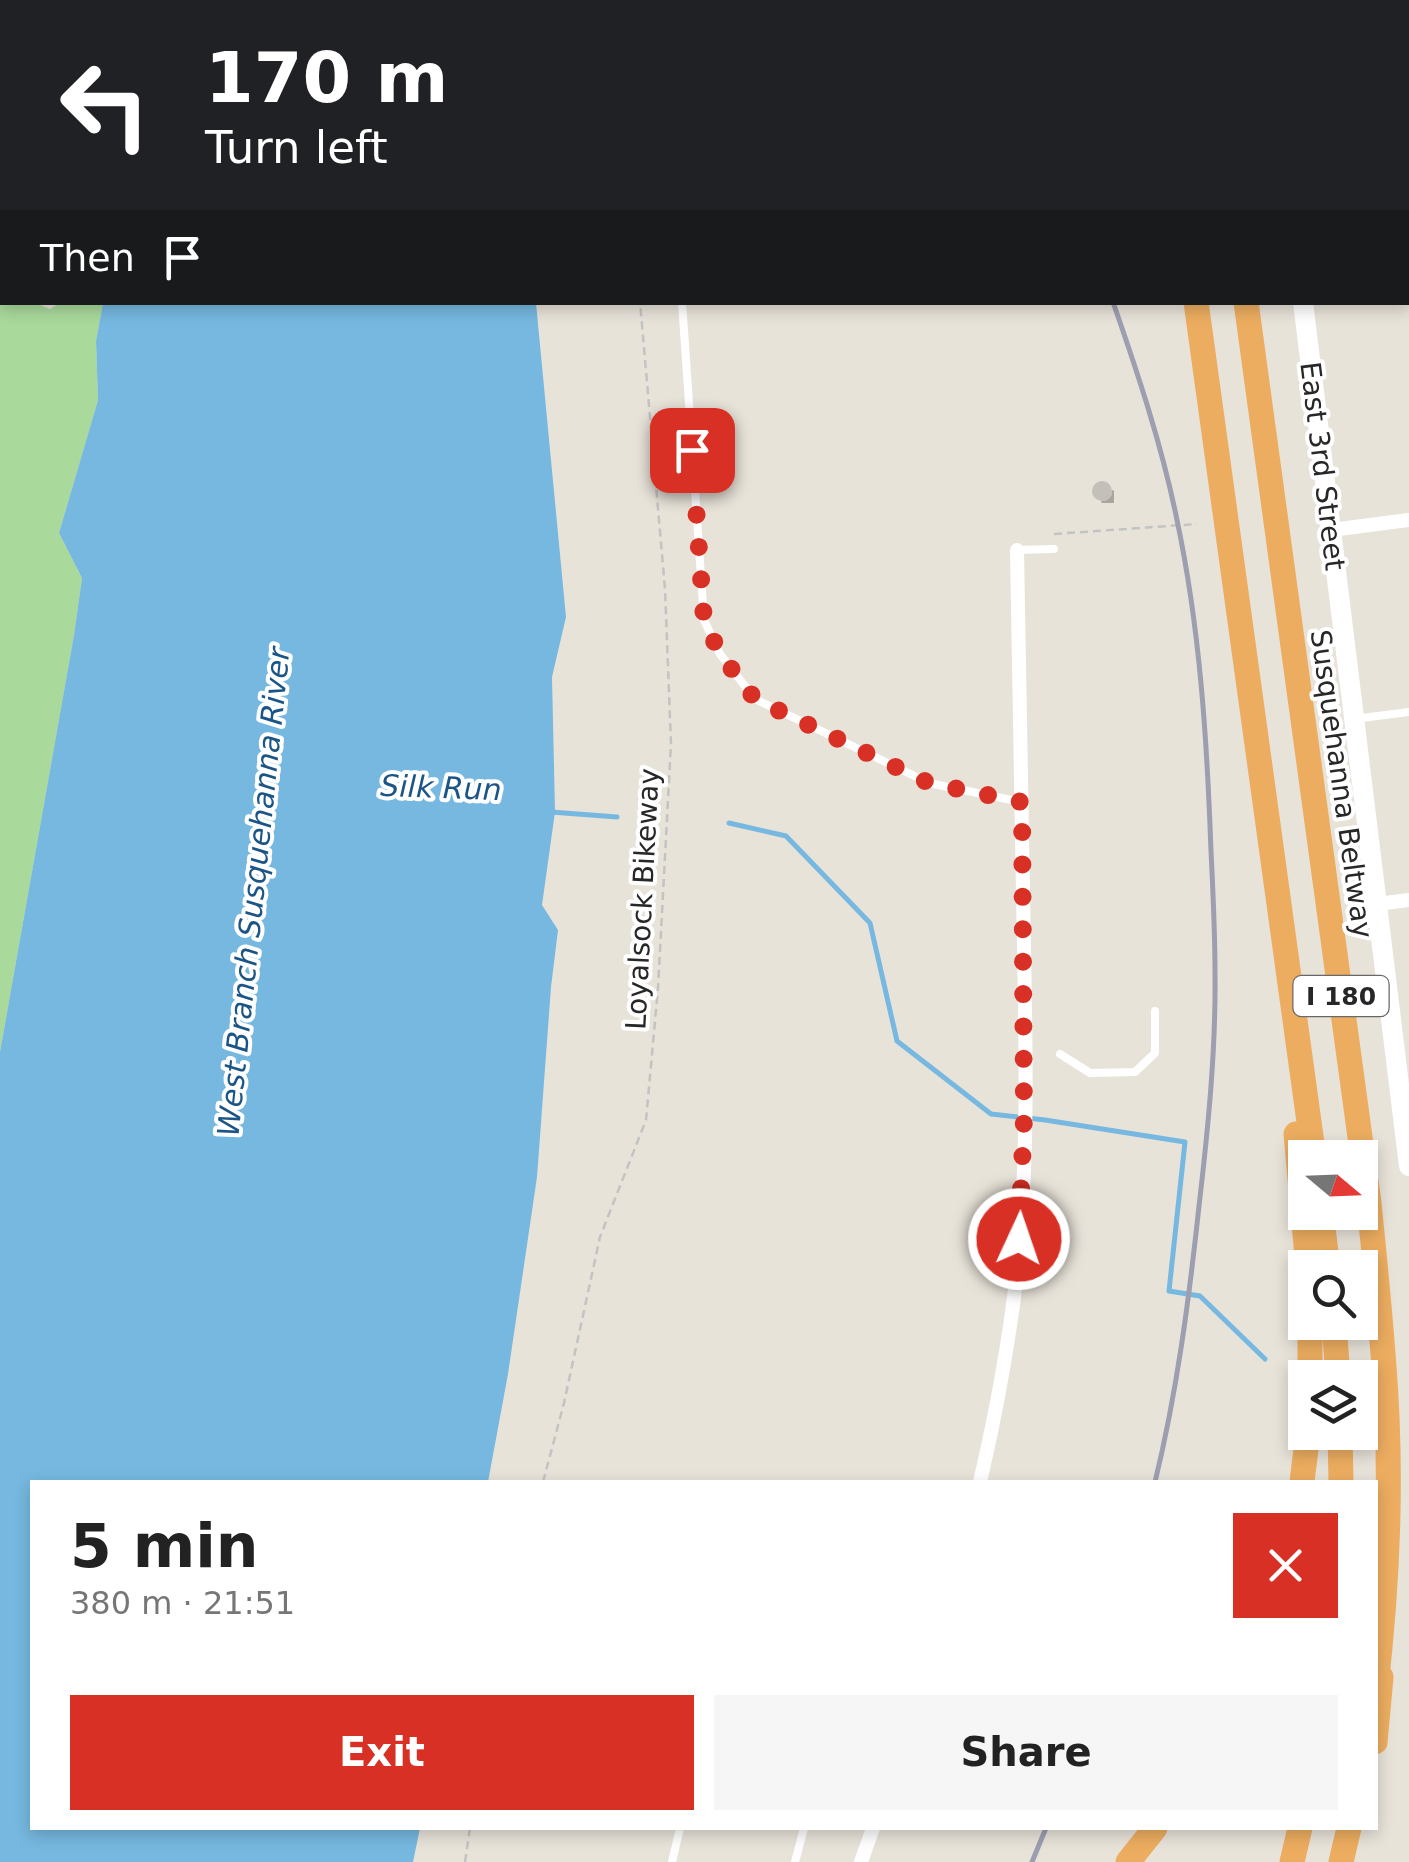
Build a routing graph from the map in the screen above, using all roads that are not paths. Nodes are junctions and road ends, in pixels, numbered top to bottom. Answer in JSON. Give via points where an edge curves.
{"nodes":[{"id":1,"x":682,"y":305,"type":"edge"},
{"id":2,"x":1196,"y":305,"type":"edge"},
{"id":3,"x":1246,"y":305,"type":"edge"},
{"id":4,"x":1303,"y":305,"type":"edge"},
{"id":5,"x":1409,"y":520,"type":"edge"},
{"id":6,"x":1331,"y":530,"type":"junction"},
{"id":7,"x":1054,"y":549,"type":"dead end"},
{"id":8,"x":1018,"y":550,"type":"joint"},
{"id":9,"x":1409,"y":712,"type":"edge"},
{"id":10,"x":1354,"y":719,"type":"junction"},
{"id":11,"x":1022,"y":802,"type":"junction"},
{"id":12,"x":1409,"y":900,"type":"edge"},
{"id":13,"x":1376,"y":904,"type":"junction"},
{"id":14,"x":1280,"y":914,"type":"junction"},
{"id":15,"x":1155,"y":1012,"type":"dead end"},
{"id":16,"x":1060,"y":1054,"type":"dead end"},
{"id":17,"x":1311,"y":1140,"type":"edge"},
{"id":18,"x":1409,"y":1157,"type":"edge"},
{"id":19,"x":1409,"y":1166,"type":"edge"},
{"id":20,"x":1306,"y":1250,"type":"edge"},
{"id":21,"x":1306,"y":1450,"type":"edge"},
{"id":22,"x":1340,"y":1450,"type":"edge"},
{"id":23,"x":980,"y":1480,"type":"edge"},
{"id":24,"x":1302,"y":1480,"type":"edge"},
{"id":25,"x":1341,"y":1480,"type":"edge"},
{"id":26,"x":1383,"y":1625,"type":"junction"},
{"id":27,"x":1378,"y":1668,"type":"edge"},
{"id":28,"x":1378,"y":1698,"type":"edge"},
{"id":29,"x":680,"y":1830,"type":"edge"},
{"id":30,"x":804,"y":1830,"type":"edge"},
{"id":31,"x":872,"y":1830,"type":"edge"},
{"id":32,"x":1153,"y":1830,"type":"edge"},
{"id":33,"x":1300,"y":1830,"type":"edge"},
{"id":34,"x":1349,"y":1830,"type":"edge"},
{"id":35,"x":1361,"y":1830,"type":"edge"},
{"id":36,"x":672,"y":1862,"type":"edge"},
{"id":37,"x":796,"y":1862,"type":"edge"},
{"id":38,"x":860,"y":1862,"type":"edge"},
{"id":39,"x":1128,"y":1862,"type":"edge"},
{"id":40,"x":1292,"y":1862,"type":"edge"},
{"id":41,"x":1341,"y":1862,"type":"edge"},
{"id":42,"x":1354,"y":1862,"type":"edge"}],
"edges":[{"from":1,"to":11,"type":"lane","via":[[704,620],[720,654],[755,699],[929,783]]},
{"from":2,"to":14,"type":"highway","number":"I 180"},
{"from":3,"to":26,"type":"highway","name":"Susquehanna Beltway","number":"I 180","via":[[1369,1203],[1388,1421]]},
{"from":4,"to":6,"type":"main road","name":"East 3rd Street"},
{"from":5,"to":6,"type":"street"},
{"from":6,"to":10,"type":"main road","name":"East 3rd Street"},
{"from":7,"to":8,"type":"lane"},
{"from":8,"to":11,"type":"street"},
{"from":9,"to":10,"type":"lane"},
{"from":10,"to":13,"type":"main road","name":"East 3rd Street"},
{"from":11,"to":23,"type":"street","via":[[1024,1135],[1017,1272]]},
{"from":12,"to":13,"type":"street"},
{"from":13,"to":18,"type":"main road","name":"East 3rd Street"},
{"from":14,"to":17,"type":"highway","number":"I 180"},
{"from":14,"to":20,"type":"highway"},
{"from":15,"to":16,"type":"lane","via":[[1154,1052],[1135,1072],[1090,1073]]},
{"from":18,"to":19,"type":"main road","name":"East 3rd Street"},
{"from":21,"to":24,"type":"highway"},
{"from":22,"to":25,"type":"highway"},
{"from":26,"to":27,"type":"highway","name":"Susquehanna Beltway","number":"I 180"},
{"from":26,"to":28,"type":"highway"},
{"from":29,"to":36,"type":"lane"},
{"from":30,"to":37,"type":"lane"},
{"from":31,"to":38,"type":"street"},
{"from":32,"to":39,"type":"highway"},
{"from":33,"to":40,"type":"highway"},
{"from":34,"to":41,"type":"highway"},
{"from":35,"to":42,"type":"highway"}]}
